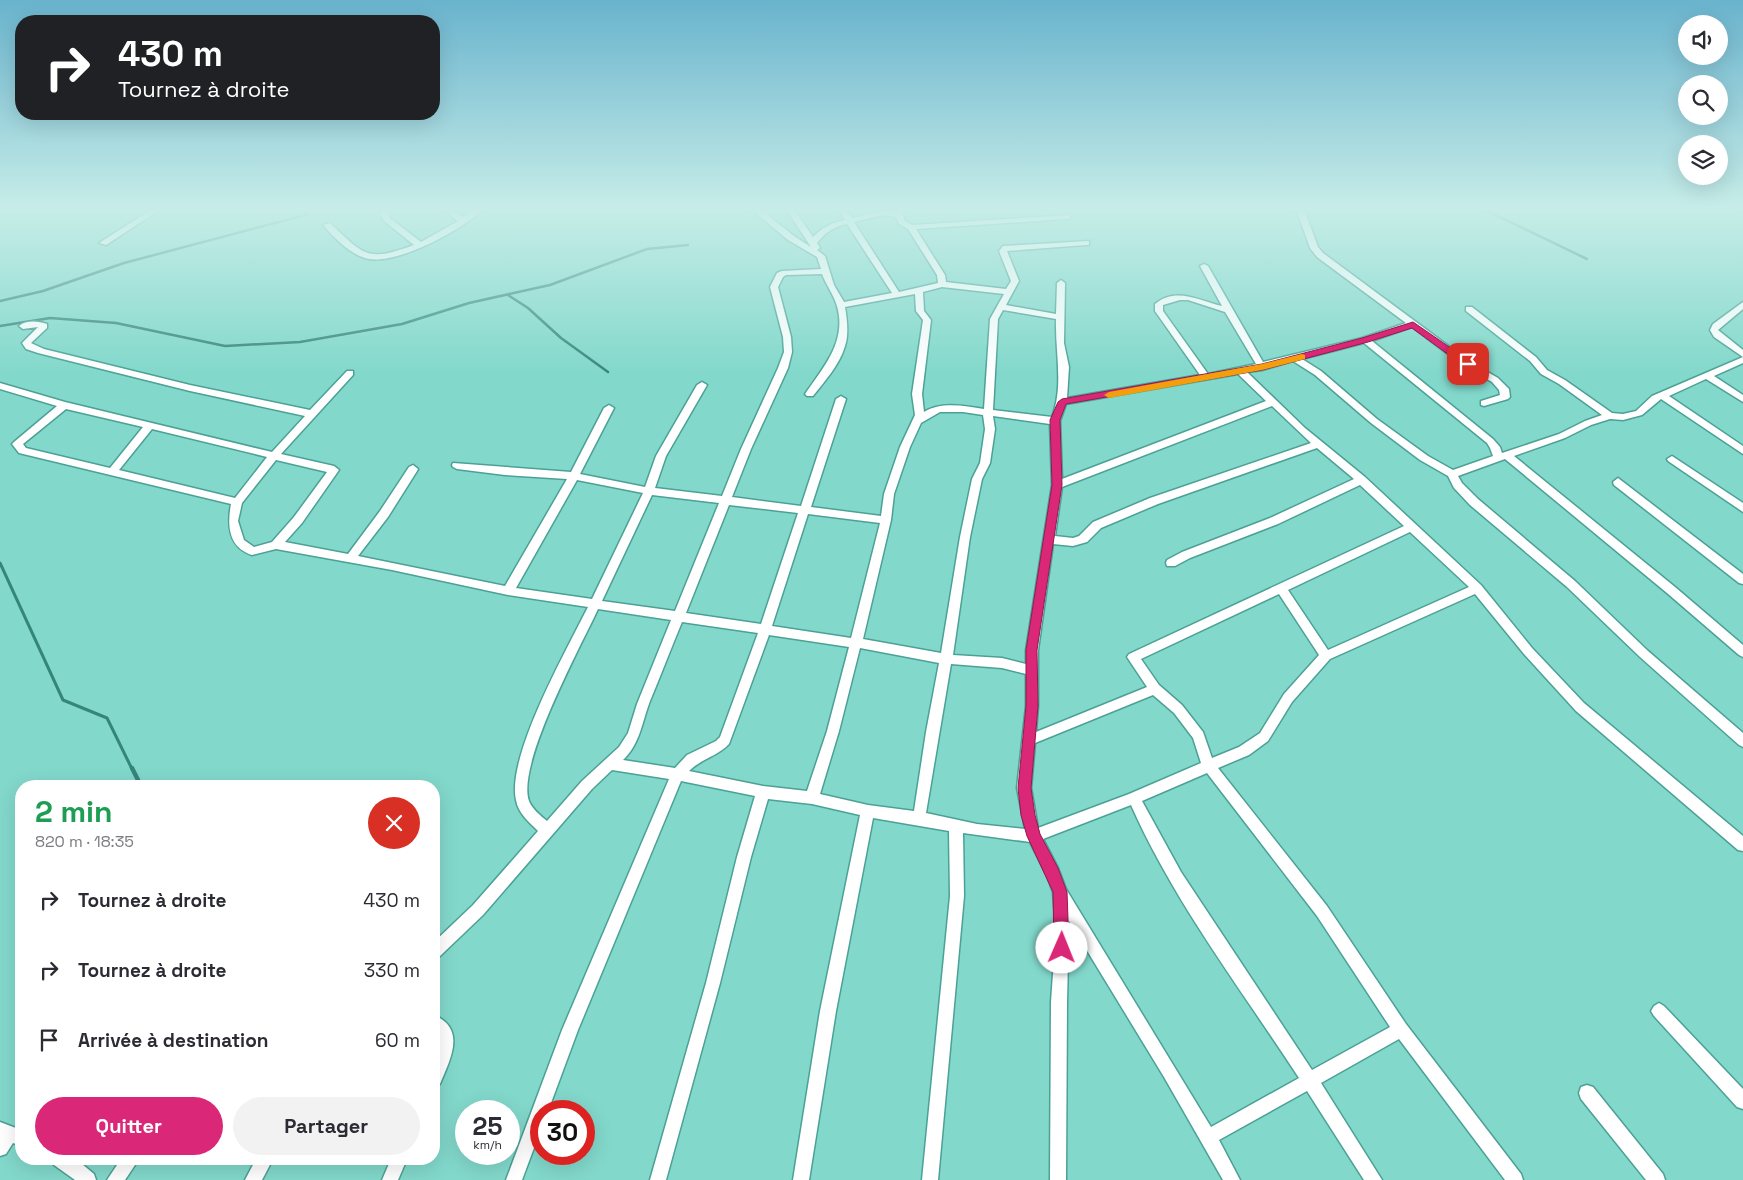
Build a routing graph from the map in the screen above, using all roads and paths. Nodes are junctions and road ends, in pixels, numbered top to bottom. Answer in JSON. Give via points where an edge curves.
{"nodes":[{"id":1,"x":824,"y":264,"type":"edge"},
{"id":2,"x":877,"y":264,"type":"edge"},
{"id":3,"x":934,"y":264,"type":"edge"},
{"id":4,"x":1007,"y":264,"type":"edge"},
{"id":5,"x":1332,"y":264,"type":"edge"},
{"id":6,"x":1204,"y":266,"type":"dead end"},
{"id":7,"x":826,"y":271,"type":"junction"},
{"id":8,"x":1061,"y":283,"type":"dead end"},
{"id":9,"x":942,"y":284,"type":"junction"},
{"id":10,"x":919,"y":291,"type":"junction"},
{"id":11,"x":1008,"y":292,"type":"junction"},
{"id":12,"x":898,"y":295,"type":"junction"},
{"id":13,"x":841,"y":305,"type":"junction"},
{"id":14,"x":1743,"y":305,"type":"edge"},
{"id":15,"x":1000,"y":307,"type":"junction"},
{"id":16,"x":1469,"y":309,"type":"dead end"},
{"id":17,"x":1228,"y":310,"type":"junction"},
{"id":18,"x":1732,"y":315,"type":"junction"},
{"id":19,"x":1061,"y":317,"type":"junction"},
{"id":20,"x":1743,"y":319,"type":"edge"},
{"id":21,"x":1413,"y":324,"type":"junction"},
{"id":22,"x":23,"y":326,"type":"dead end"},
{"id":23,"x":1365,"y":340,"type":"junction"},
{"id":24,"x":1743,"y":354,"type":"edge"},
{"id":25,"x":1296,"y":358,"type":"junction"},
{"id":26,"x":1743,"y":360,"type":"edge"},
{"id":27,"x":1262,"y":367,"type":"junction"},
{"id":28,"x":1251,"y":369,"type":"junction"},
{"id":29,"x":1240,"y":371,"type":"junction"},
{"id":30,"x":350,"y":373,"type":"dead end"},
{"id":31,"x":1205,"y":376,"type":"junction"},
{"id":32,"x":1707,"y":376,"type":"junction"},
{"id":33,"x":1251,"y":380,"type":"junction"},
{"id":34,"x":702,"y":385,"type":"dead end"},
{"id":35,"x":0,"y":386,"type":"edge"},
{"id":36,"x":810,"y":394,"type":"dead end"},
{"id":37,"x":1661,"y":395,"type":"junction"},
{"id":38,"x":841,"y":399,"type":"dead end"},
{"id":39,"x":1743,"y":399,"type":"edge"},
{"id":40,"x":1062,"y":402,"type":"junction"},
{"id":41,"x":1274,"y":402,"type":"junction"},
{"id":42,"x":1484,"y":403,"type":"dead end"},
{"id":43,"x":64,"y":405,"type":"junction"},
{"id":44,"x":608,"y":408,"type":"dead end"},
{"id":45,"x":988,"y":413,"type":"junction"},
{"id":46,"x":312,"y":414,"type":"junction"},
{"id":47,"x":1610,"y":416,"type":"junction"},
{"id":48,"x":919,"y":420,"type":"junction"},
{"id":49,"x":1055,"y":420,"type":"junction"},
{"id":50,"x":150,"y":425,"type":"junction"},
{"id":51,"x":1318,"y":444,"type":"junction"},
{"id":52,"x":1743,"y":450,"type":"edge"},
{"id":53,"x":275,"y":454,"type":"junction"},
{"id":54,"x":1502,"y":457,"type":"junction"},
{"id":55,"x":1672,"y":459,"type":"dead end"},
{"id":56,"x":457,"y":465,"type":"dead end"},
{"id":57,"x":414,"y":469,"type":"dead end"},
{"id":58,"x":113,"y":471,"type":"junction"},
{"id":59,"x":1452,"y":474,"type":"junction"},
{"id":60,"x":574,"y":476,"type":"junction"},
{"id":61,"x":1361,"y":480,"type":"junction"},
{"id":62,"x":1618,"y":482,"type":"dead end"},
{"id":63,"x":1057,"y":485,"type":"junction"},
{"id":64,"x":649,"y":491,"type":"junction"},
{"id":65,"x":726,"y":499,"type":"junction"},
{"id":66,"x":237,"y":502,"type":"junction"},
{"id":67,"x":1743,"y":508,"type":"edge"},
{"id":68,"x":806,"y":509,"type":"junction"},
{"id":69,"x":886,"y":520,"type":"junction"},
{"id":70,"x":1412,"y":527,"type":"junction"},
{"id":71,"x":1049,"y":540,"type":"junction"},
{"id":72,"x":276,"y":545,"type":"junction"},
{"id":73,"x":350,"y":559,"type":"junction"},
{"id":74,"x":1172,"y":563,"type":"dead end"},
{"id":75,"x":1743,"y":580,"type":"edge"},
{"id":76,"x":1280,"y":587,"type":"junction"},
{"id":77,"x":1477,"y":588,"type":"junction"},
{"id":78,"x":508,"y":591,"type":"junction"},
{"id":79,"x":594,"y":604,"type":"junction"},
{"id":80,"x":679,"y":616,"type":"junction"},
{"id":81,"x":765,"y":630,"type":"junction"},
{"id":82,"x":856,"y":643,"type":"junction"},
{"id":83,"x":1743,"y":652,"type":"edge"},
{"id":84,"x":1326,"y":656,"type":"junction"},
{"id":85,"x":946,"y":659,"type":"junction"},
{"id":86,"x":1031,"y":670,"type":"junction"},
{"id":87,"x":1155,"y":689,"type":"junction"},
{"id":88,"x":1028,"y":740,"type":"junction"},
{"id":89,"x":1743,"y":741,"type":"edge"},
{"id":90,"x":610,"y":764,"type":"junction"},
{"id":91,"x":1208,"y":765,"type":"junction"},
{"id":92,"x":677,"y":774,"type":"junction"},
{"id":93,"x":763,"y":792,"type":"junction"},
{"id":94,"x":812,"y":798,"type":"junction"},
{"id":95,"x":1134,"y":798,"type":"junction"},
{"id":96,"x":868,"y":811,"type":"junction"},
{"id":97,"x":918,"y":818,"type":"junction"},
{"id":98,"x":956,"y":826,"type":"junction"},
{"id":99,"x":547,"y":830,"type":"junction"},
{"id":100,"x":1034,"y":836,"type":"junction"},
{"id":101,"x":1743,"y":845,"type":"edge"},
{"id":102,"x":1060,"y":892,"type":"junction"},
{"id":103,"x":440,"y":946,"type":"edge"},
{"id":104,"x":1659,"y":1010,"type":"dead end"},
{"id":105,"x":440,"y":1028,"type":"edge"},
{"id":106,"x":1401,"y":1029,"type":"junction"},
{"id":107,"x":440,"y":1062,"type":"edge"},
{"id":108,"x":1311,"y":1079,"type":"junction"},
{"id":109,"x":1587,"y":1093,"type":"dead end"},
{"id":110,"x":1743,"y":1101,"type":"edge"},
{"id":111,"x":10,"y":1134,"type":"edge"},
{"id":112,"x":1209,"y":1137,"type":"junction"},
{"id":113,"x":0,"y":1148,"type":"edge"},
{"id":114,"x":70,"y":1165,"type":"edge"},
{"id":115,"x":126,"y":1165,"type":"edge"},
{"id":116,"x":262,"y":1165,"type":"edge"},
{"id":117,"x":397,"y":1165,"type":"edge"},
{"id":118,"x":88,"y":1180,"type":"edge"},
{"id":119,"x":115,"y":1180,"type":"edge"},
{"id":120,"x":253,"y":1180,"type":"edge"},
{"id":121,"x":390,"y":1180,"type":"edge"},
{"id":122,"x":514,"y":1180,"type":"edge"},
{"id":123,"x":658,"y":1180,"type":"edge"},
{"id":124,"x":801,"y":1180,"type":"edge"},
{"id":125,"x":930,"y":1180,"type":"edge"},
{"id":126,"x":1058,"y":1180,"type":"edge"},
{"id":127,"x":1232,"y":1180,"type":"edge"},
{"id":128,"x":1374,"y":1180,"type":"edge"},
{"id":129,"x":1515,"y":1180,"type":"edge"},
{"id":130,"x":1657,"y":1180,"type":"edge"}],
"edges":[{"from":1,"to":7,"type":"street"},
{"from":2,"to":12,"type":"street"},
{"from":3,"to":9,"type":"street"},
{"from":4,"to":11,"type":"street","via":[[1014,274]]},
{"from":5,"to":21,"type":"street"},
{"from":6,"to":17,"type":"street"},
{"from":7,"to":13,"type":"street"},
{"from":7,"to":65,"type":"street","via":[[785,273],[780,275],[774,287],[788,352]]},
{"from":8,"to":19,"type":"street"},
{"from":9,"to":10,"type":"street"},
{"from":9,"to":11,"type":"street"},
{"from":10,"to":12,"type":"street"},
{"from":10,"to":48,"type":"street","via":[[920,311],[927,325],[917,394]]},
{"from":11,"to":15,"type":"street"},
{"from":12,"to":13,"type":"street"},
{"from":13,"to":36,"type":"street","via":[[841,346]]},
{"from":14,"to":18,"type":"street"},
{"from":15,"to":19,"type":"street"},
{"from":15,"to":45,"type":"street","via":[[994,318]]},
{"from":16,"to":47,"type":"street","via":[[1534,359],[1544,372]]},
{"from":17,"to":27,"type":"street"},
{"from":17,"to":31,"type":"street","via":[[1215,309],[1186,297],[1159,304],[1159,312]]},
{"from":18,"to":20,"type":"street"},
{"from":18,"to":24,"type":"street","via":[[1714,330]]},
{"from":19,"to":40,"type":"street","via":[[1060,343],[1064,357]]},
{"from":21,"to":23,"type":"street"},
{"from":21,"to":42,"type":"street","via":[[1504,389],[1505,397]]},
{"from":22,"to":46,"type":"street","via":[[44,326],[26,343],[42,351]]},
{"from":23,"to":25,"type":"street"},
{"from":23,"to":54,"type":"street","via":[[1490,441]]},
{"from":25,"to":27,"type":"street"},
{"from":25,"to":59,"type":"street","via":[[1374,421],[1424,458]]},
{"from":26,"to":32,"type":"street"},
{"from":27,"to":28,"type":"street"},
{"from":28,"to":29,"type":"street"},
{"from":28,"to":33,"type":"street"},
{"from":29,"to":31,"type":"street"},
{"from":29,"to":33,"type":"street"},
{"from":30,"to":46,"type":"street"},
{"from":31,"to":40,"type":"street"},
{"from":32,"to":37,"type":"street"},
{"from":32,"to":39,"type":"street"},
{"from":33,"to":41,"type":"street"},
{"from":34,"to":64,"type":"street","via":[[661,456]]},
{"from":35,"to":43,"type":"street"},
{"from":37,"to":47,"type":"street","via":[[1639,413]]},
{"from":37,"to":52,"type":"street"},
{"from":38,"to":68,"type":"street"},
{"from":40,"to":49,"type":"street"},
{"from":41,"to":51,"type":"street"},
{"from":41,"to":63,"type":"street"},
{"from":43,"to":50,"type":"street"},
{"from":43,"to":58,"type":"street","via":[[17,444],[22,450]]},
{"from":44,"to":60,"type":"street"},
{"from":45,"to":48,"type":"street","via":[[940,409]]},
{"from":45,"to":49,"type":"street"},
{"from":45,"to":85,"type":"street","via":[[990,429],[985,463],[977,479],[965,537]]},
{"from":46,"to":53,"type":"street"},
{"from":47,"to":54,"type":"street"},
{"from":48,"to":69,"type":"street","via":[[905,447],[889,494]]},
{"from":49,"to":63,"type":"street"},
{"from":50,"to":53,"type":"street"},
{"from":50,"to":58,"type":"street"},
{"from":51,"to":61,"type":"street"},
{"from":51,"to":71,"type":"street","via":[[1147,504],[1097,525],[1083,539],[1073,542]]},
{"from":53,"to":66,"type":"street"},
{"from":53,"to":72,"type":"street","via":[[334,470]]},
{"from":54,"to":59,"type":"street"},
{"from":54,"to":83,"type":"street","via":[[1672,590]]},
{"from":55,"to":67,"type":"street"},
{"from":56,"to":60,"type":"street"},
{"from":57,"to":73,"type":"street"},
{"from":58,"to":66,"type":"street"},
{"from":59,"to":89,"type":"street","via":[[1474,502],[1571,584]]},
{"from":60,"to":64,"type":"street"},
{"from":60,"to":78,"type":"street"},
{"from":61,"to":70,"type":"street"},
{"from":61,"to":74,"type":"street","via":[[1274,521]]},
{"from":62,"to":75,"type":"street"},
{"from":63,"to":71,"type":"street"},
{"from":64,"to":65,"type":"street"},
{"from":64,"to":79,"type":"street"},
{"from":65,"to":68,"type":"street"},
{"from":65,"to":80,"type":"street"},
{"from":66,"to":72,"type":"street","via":[[233,521],[239,542],[252,551]]},
{"from":68,"to":69,"type":"street"},
{"from":68,"to":81,"type":"street"},
{"from":69,"to":82,"type":"street"},
{"from":70,"to":76,"type":"street"},
{"from":70,"to":77,"type":"street"},
{"from":71,"to":86,"type":"street"},
{"from":72,"to":73,"type":"street"},
{"from":73,"to":78,"type":"street"},
{"from":76,"to":84,"type":"street"},
{"from":76,"to":87,"type":"street","via":[[1133,657]]},
{"from":77,"to":84,"type":"street"},
{"from":77,"to":101,"type":"street","via":[[1580,707]]},
{"from":78,"to":79,"type":"street"},
{"from":79,"to":80,"type":"street"},
{"from":79,"to":99,"type":"street","via":[[533,734],[524,767],[522,800]]},
{"from":80,"to":81,"type":"street"},
{"from":80,"to":90,"type":"street","via":[[643,704],[634,735]]},
{"from":81,"to":82,"type":"street"},
{"from":81,"to":92,"type":"street","via":[[726,740],[692,758]]},
{"from":82,"to":85,"type":"street"},
{"from":82,"to":94,"type":"street"},
{"from":84,"to":91,"type":"street","via":[[1288,698],[1264,737],[1244,751]]},
{"from":85,"to":86,"type":"street","via":[[1002,663]]},
{"from":85,"to":97,"type":"street"},
{"from":86,"to":88,"type":"street","via":[[1032,706]]},
{"from":87,"to":88,"type":"street"},
{"from":87,"to":91,"type":"street","via":[[1178,709],[1199,736]]},
{"from":88,"to":100,"type":"street","via":[[1024,788]]},
{"from":90,"to":92,"type":"street"},
{"from":90,"to":99,"type":"street"},
{"from":91,"to":95,"type":"street"},
{"from":91,"to":106,"type":"street","via":[[1322,911]]},
{"from":92,"to":93,"type":"street"},
{"from":92,"to":122,"type":"street","via":[[570,1030]]},
{"from":93,"to":94,"type":"street"},
{"from":93,"to":123,"type":"street"},
{"from":94,"to":96,"type":"street"},
{"from":95,"to":100,"type":"street"},
{"from":95,"to":108,"type":"street","via":[[1146,827],[1195,905]]},
{"from":96,"to":97,"type":"street"},
{"from":96,"to":124,"type":"street","via":[[828,1011]]},
{"from":97,"to":98,"type":"street"},
{"from":98,"to":100,"type":"street"},
{"from":98,"to":125,"type":"street","via":[[957,896]]},
{"from":99,"to":103,"type":"street","via":[[500,886]]},
{"from":100,"to":102,"type":"street"},
{"from":102,"to":112,"type":"street"},
{"from":102,"to":126,"type":"street"},
{"from":104,"to":110,"type":"street"},
{"from":105,"to":107,"type":"street","via":[[447,1043]]},
{"from":106,"to":108,"type":"street"},
{"from":106,"to":129,"type":"street"},
{"from":108,"to":112,"type":"street"},
{"from":108,"to":128,"type":"street"},
{"from":109,"to":130,"type":"street"},
{"from":111,"to":113,"type":"street"},
{"from":112,"to":127,"type":"street"},
{"from":114,"to":118,"type":"street"},
{"from":115,"to":119,"type":"street"},
{"from":116,"to":120,"type":"street"},
{"from":117,"to":121,"type":"street"}]}
